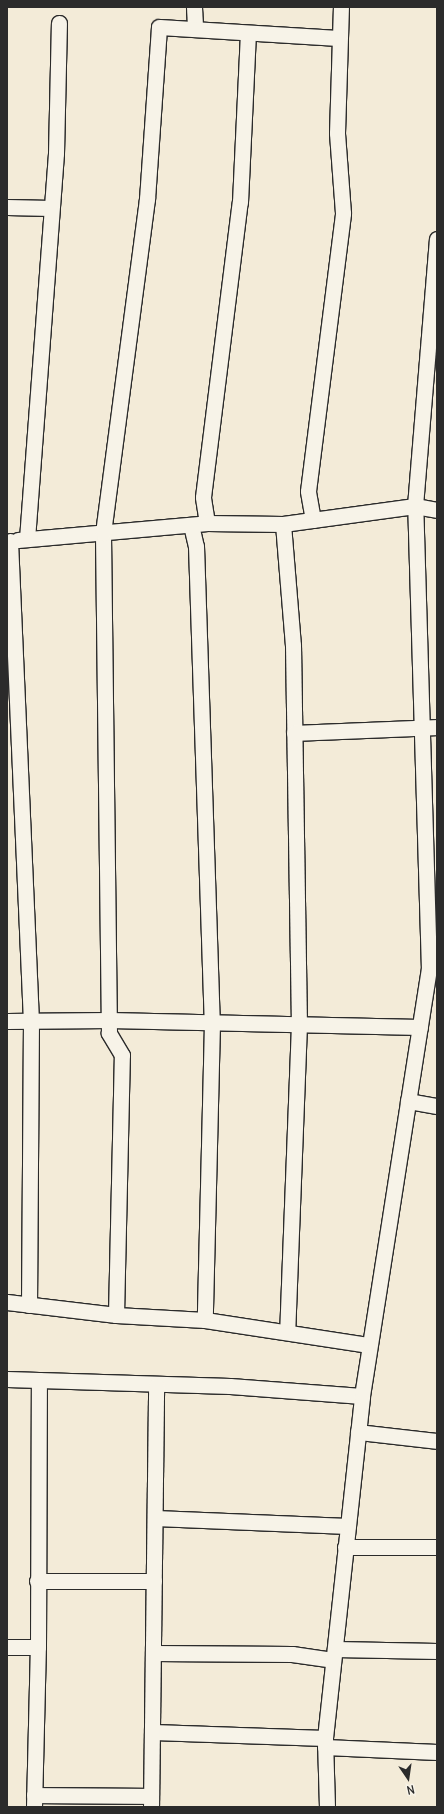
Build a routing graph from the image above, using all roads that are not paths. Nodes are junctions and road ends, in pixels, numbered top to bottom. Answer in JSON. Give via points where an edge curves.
{"nodes":[{"id":1,"x":194,"y":7,"type":"edge"},
{"id":2,"x":341,"y":7,"type":"edge"},
{"id":3,"x":59,"y":23,"type":"dead end"},
{"id":4,"x":195,"y":29,"type":"junction"},
{"id":5,"x":248,"y":33,"type":"junction"},
{"id":6,"x":339,"y":38,"type":"junction"},
{"id":7,"x":7,"y":207,"type":"edge"},
{"id":8,"x":51,"y":208,"type":"junction"},
{"id":9,"x":437,"y":239,"type":"edge"},
{"id":10,"x":415,"y":506,"type":"junction"},
{"id":11,"x":437,"y":510,"type":"edge"},
{"id":12,"x":312,"y":520,"type":"junction"},
{"id":13,"x":207,"y":524,"type":"junction"},
{"id":14,"x":283,"y":524,"type":"junction"},
{"id":15,"x":191,"y":525,"type":"junction"},
{"id":16,"x":103,"y":533,"type":"junction"},
{"id":17,"x":27,"y":539,"type":"junction"},
{"id":18,"x":8,"y":541,"type":"edge"},
{"id":19,"x":437,"y":727,"type":"edge"},
{"id":20,"x":422,"y":728,"type":"junction"},
{"id":21,"x":294,"y":733,"type":"junction"},
{"id":22,"x":433,"y":956,"type":"edge"},
{"id":23,"x":109,"y":1020,"type":"junction"},
{"id":24,"x":7,"y":1021,"type":"edge"},
{"id":25,"x":31,"y":1021,"type":"junction"},
{"id":26,"x":212,"y":1023,"type":"junction"},
{"id":27,"x":299,"y":1024,"type":"junction"},
{"id":28,"x":420,"y":1027,"type":"junction"},
{"id":29,"x":408,"y":1102,"type":"junction"},
{"id":30,"x":437,"y":1106,"type":"edge"},
{"id":31,"x":7,"y":1302,"type":"edge"},
{"id":32,"x":29,"y":1305,"type":"junction"},
{"id":33,"x":116,"y":1315,"type":"junction"},
{"id":34,"x":205,"y":1320,"type":"junction"},
{"id":35,"x":288,"y":1332,"type":"junction"},
{"id":36,"x":369,"y":1345,"type":"junction"},
{"id":37,"x":7,"y":1379,"type":"edge"},
{"id":38,"x":39,"y":1380,"type":"junction"},
{"id":39,"x":156,"y":1386,"type":"junction"},
{"id":40,"x":362,"y":1396,"type":"junction"},
{"id":41,"x":358,"y":1432,"type":"junction"},
{"id":42,"x":437,"y":1441,"type":"edge"},
{"id":43,"x":155,"y":1518,"type":"junction"},
{"id":44,"x":348,"y":1526,"type":"junction"},
{"id":45,"x":345,"y":1547,"type":"junction"},
{"id":46,"x":437,"y":1548,"type":"edge"},
{"id":47,"x":37,"y":1581,"type":"junction"},
{"id":48,"x":154,"y":1581,"type":"junction"},
{"id":49,"x":7,"y":1647,"type":"edge"},
{"id":50,"x":38,"y":1647,"type":"junction"},
{"id":51,"x":437,"y":1651,"type":"edge"},
{"id":52,"x":154,"y":1653,"type":"junction"},
{"id":53,"x":334,"y":1655,"type":"junction"},
{"id":54,"x":154,"y":1732,"type":"junction"},
{"id":55,"x":325,"y":1743,"type":"junction"},
{"id":56,"x":437,"y":1752,"type":"edge"},
{"id":57,"x":34,"y":1801,"type":"edge"},
{"id":58,"x":151,"y":1801,"type":"edge"},
{"id":59,"x":326,"y":1807,"type":"edge"}],
"edges":[{"from":1,"to":4,"type":"street"},
{"from":2,"to":6,"type":"street"},
{"from":3,"to":8,"type":"street","via":[[59,103]]},
{"from":4,"to":5,"type":"street"},
{"from":4,"to":16,"type":"street","via":[[159,27],[147,199]]},
{"from":5,"to":6,"type":"street"},
{"from":5,"to":13,"type":"street","via":[[240,202],[203,497]]},
{"from":6,"to":12,"type":"street","via":[[337,133],[343,213],[308,491]]},
{"from":7,"to":8,"type":"street"},
{"from":8,"to":17,"type":"street"},
{"from":9,"to":10,"type":"street"},
{"from":10,"to":11,"type":"street"},
{"from":10,"to":12,"type":"street"},
{"from":10,"to":20,"type":"street"},
{"from":12,"to":14,"type":"street"},
{"from":13,"to":14,"type":"street"},
{"from":13,"to":15,"type":"street"},
{"from":14,"to":21,"type":"street","via":[[293,645]]},
{"from":15,"to":16,"type":"street"},
{"from":15,"to":26,"type":"street","via":[[196,546]]},
{"from":16,"to":17,"type":"street"},
{"from":16,"to":23,"type":"street"},
{"from":17,"to":18,"type":"street"},
{"from":18,"to":25,"type":"street"},
{"from":19,"to":20,"type":"street"},
{"from":20,"to":21,"type":"street"},
{"from":20,"to":22,"type":"street"},
{"from":21,"to":27,"type":"street"},
{"from":22,"to":28,"type":"street"},
{"from":23,"to":25,"type":"street"},
{"from":23,"to":26,"type":"street"},
{"from":23,"to":33,"type":"street","via":[[109,1033],[122,1054]]},
{"from":24,"to":25,"type":"street"},
{"from":25,"to":32,"type":"street"},
{"from":26,"to":27,"type":"street"},
{"from":26,"to":34,"type":"street"},
{"from":27,"to":28,"type":"street"},
{"from":27,"to":35,"type":"street"},
{"from":28,"to":29,"type":"street"},
{"from":29,"to":30,"type":"street"},
{"from":29,"to":36,"type":"street"},
{"from":31,"to":32,"type":"street"},
{"from":32,"to":33,"type":"street"},
{"from":33,"to":34,"type":"street"},
{"from":34,"to":35,"type":"street"},
{"from":35,"to":36,"type":"street"},
{"from":36,"to":40,"type":"street"},
{"from":37,"to":38,"type":"street"},
{"from":38,"to":39,"type":"street"},
{"from":38,"to":47,"type":"street"},
{"from":39,"to":40,"type":"street","via":[[230,1386]]},
{"from":39,"to":43,"type":"street"},
{"from":40,"to":41,"type":"street"},
{"from":41,"to":42,"type":"street"},
{"from":41,"to":44,"type":"street"},
{"from":43,"to":44,"type":"street"},
{"from":43,"to":48,"type":"street"},
{"from":44,"to":45,"type":"street"},
{"from":45,"to":46,"type":"street"},
{"from":45,"to":53,"type":"street"},
{"from":47,"to":48,"type":"street"},
{"from":47,"to":50,"type":"street"},
{"from":48,"to":52,"type":"street"},
{"from":49,"to":50,"type":"street"},
{"from":50,"to":57,"type":"street"},
{"from":51,"to":53,"type":"street"},
{"from":52,"to":53,"type":"street"},
{"from":52,"to":54,"type":"street"},
{"from":53,"to":55,"type":"street"},
{"from":54,"to":55,"type":"street"},
{"from":54,"to":58,"type":"street"},
{"from":55,"to":56,"type":"street"},
{"from":55,"to":59,"type":"street"},
{"from":57,"to":58,"type":"street"}]}
